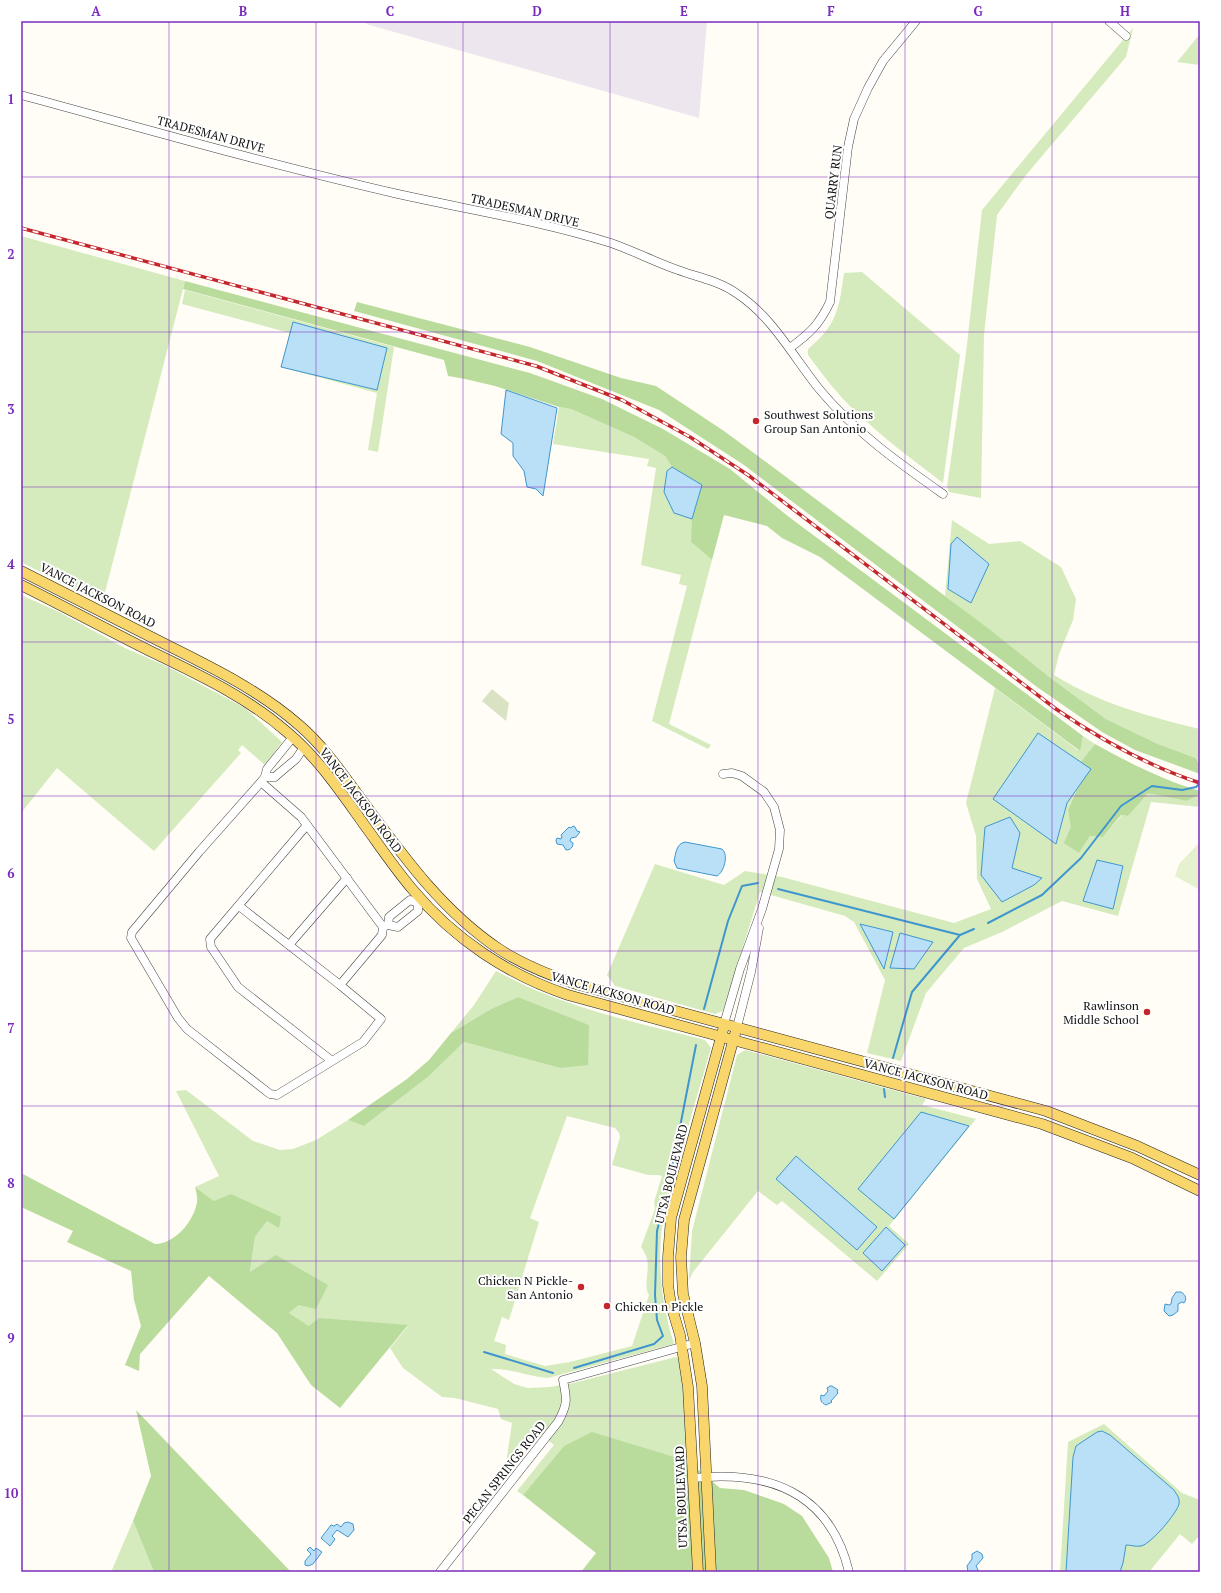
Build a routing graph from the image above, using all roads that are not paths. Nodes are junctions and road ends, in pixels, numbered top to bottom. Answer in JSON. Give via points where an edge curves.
{"nodes":[{"id":1,"x":916,"y":21,"type":"edge"},
{"id":2,"x":1109,"y":21,"type":"edge"},
{"id":3,"x":1126,"y":36,"type":"dead end"},
{"id":4,"x":21,"y":95,"type":"edge"},
{"id":5,"x":790,"y":348,"type":"junction"},
{"id":6,"x":943,"y":494,"type":"dead end"},
{"id":7,"x":21,"y":571,"type":"edge"},
{"id":8,"x":21,"y":585,"type":"edge"},
{"id":9,"x":293,"y":737,"type":"junction"},
{"id":10,"x":304,"y":747,"type":"junction"},
{"id":11,"x":275,"y":760,"type":"junction"},
{"id":12,"x":285,"y":769,"type":"junction"},
{"id":13,"x":723,"y":774,"type":"dead end"},
{"id":14,"x":263,"y":780,"type":"junction"},
{"id":15,"x":307,"y":825,"type":"junction"},
{"id":16,"x":346,"y":878,"type":"junction"},
{"id":17,"x":419,"y":901,"type":"junction"},
{"id":18,"x":239,"y":906,"type":"junction"},
{"id":19,"x":762,"y":909,"type":"junction"},
{"id":20,"x":395,"y":912,"type":"junction"},
{"id":21,"x":404,"y":922,"type":"junction"},
{"id":22,"x":386,"y":926,"type":"junction"},
{"id":23,"x":289,"y":945,"type":"junction"},
{"id":24,"x":340,"y":985,"type":"junction"},
{"id":25,"x":724,"y":1024,"type":"junction"},
{"id":26,"x":737,"y":1027,"type":"junction"},
{"id":27,"x":721,"y":1036,"type":"junction"},
{"id":28,"x":734,"y":1040,"type":"junction"},
{"id":29,"x":332,"y":1061,"type":"junction"},
{"id":30,"x":1200,"y":1175,"type":"edge"},
{"id":31,"x":1200,"y":1191,"type":"edge"},
{"id":32,"x":695,"y":1343,"type":"junction"},
{"id":33,"x":682,"y":1347,"type":"junction"},
{"id":34,"x":707,"y":1477,"type":"junction"},
{"id":35,"x":693,"y":1478,"type":"junction"},
{"id":36,"x":440,"y":1572,"type":"edge"},
{"id":37,"x":698,"y":1572,"type":"edge"},
{"id":38,"x":711,"y":1572,"type":"edge"},
{"id":39,"x":849,"y":1572,"type":"edge"}],
"edges":[{"from":1,"to":5,"type":"street","name":"QUARRY RUN","via":[[883,61],[854,119],[848,147],[830,302],[822,318],[809,333]]},
{"from":2,"to":3,"type":"street"},
{"from":4,"to":5,"type":"street","name":"TRADESMAN DRIVE","via":[[265,161],[529,222],[612,244],[735,291],[762,313]]},
{"from":5,"to":6,"type":"street","name":"TRADESMAN DRIVE","via":[[820,390],[846,419]]},
{"from":7,"to":25,"type":"main road","name":"VANCE JACKSON ROAD","via":[[218,670],[251,688],[273,704],[320,746],[427,886],[472,929],[500,949],[569,982]]},
{"from":8,"to":9,"type":"main road","name":"VANCE JACKSON ROAD","via":[[240,696]]},
{"from":9,"to":10,"type":"main road","name":"VANCE JACKSON ROAD"},
{"from":9,"to":11,"type":"street"},
{"from":10,"to":12,"type":"street"},
{"from":10,"to":17,"type":"main road","name":"VANCE JACKSON ROAD","via":[[325,770]]},
{"from":11,"to":12,"type":"street"},
{"from":11,"to":14,"type":"street","via":[[267,769]]},
{"from":12,"to":14,"type":"street","via":[[275,777]]},
{"from":13,"to":19,"type":"street","name":"UTSA BOULEVARD","via":[[742,776],[764,792],[774,807],[780,830],[779,849]]},
{"from":14,"to":15,"type":"street"},
{"from":14,"to":29,"type":"street","via":[[132,932],[131,938],[187,1029],[270,1094],[276,1095]]},
{"from":15,"to":16,"type":"street"},
{"from":15,"to":18,"type":"street"},
{"from":16,"to":22,"type":"street"},
{"from":16,"to":23,"type":"street"},
{"from":17,"to":20,"type":"street","via":[[410,900]]},
{"from":17,"to":21,"type":"street","via":[[418,911]]},
{"from":17,"to":27,"type":"main road","name":"VANCE JACKSON ROAD","via":[[464,940],[493,960],[545,987]]},
{"from":18,"to":23,"type":"street"},
{"from":18,"to":29,"type":"street","via":[[210,939],[211,948],[238,987]]},
{"from":19,"to":25,"type":"street","name":"UTSA BOULEVARD","via":[[740,969]]},
{"from":19,"to":26,"type":"street","name":"UTSA BOULEVARD","via":[[751,972]]},
{"from":20,"to":21,"type":"street"},
{"from":20,"to":22,"type":"street","via":[[389,917]]},
{"from":21,"to":22,"type":"street","via":[[398,927]]},
{"from":22,"to":24,"type":"street"},
{"from":23,"to":24,"type":"street"},
{"from":24,"to":29,"type":"street","via":[[381,1019],[363,1042]]},
{"from":25,"to":26,"type":"main road","name":"VANCE JACKSON ROAD"},
{"from":25,"to":27,"type":"main road","name":"UTSA BOULEVARD"},
{"from":26,"to":28,"type":"main road","name":"UTSA BOULEVARD"},
{"from":26,"to":30,"type":"main road","name":"VANCE JACKSON ROAD","via":[[1046,1111],[1137,1146]]},
{"from":27,"to":28,"type":"main road","name":"VANCE JACKSON ROAD"},
{"from":27,"to":33,"type":"main road","name":"UTSA BOULEVARD","via":[[671,1218],[668,1238],[669,1294]]},
{"from":28,"to":31,"type":"main road","name":"VANCE JACKSON ROAD","via":[[1042,1124],[1132,1158]]},
{"from":28,"to":32,"type":"main road","name":"UTSA BOULEVARD","via":[[684,1220],[681,1276]]},
{"from":32,"to":33,"type":"street"},
{"from":32,"to":34,"type":"main road","name":"UTSA BOULEVARD","via":[[702,1386]]},
{"from":33,"to":35,"type":"main road","name":"UTSA BOULEVARD","via":[[688,1387]]},
{"from":33,"to":36,"type":"street","name":"PECAN SPRINGS ROAD","via":[[563,1380],[566,1409],[558,1422]]},
{"from":34,"to":35,"type":"street"},
{"from":34,"to":38,"type":"main road","name":"UTSA BOULEVARD"},
{"from":34,"to":39,"type":"street","via":[[763,1480],[783,1487],[803,1499],[817,1511],[832,1531],[846,1559]]},
{"from":35,"to":37,"type":"main road","name":"UTSA BOULEVARD"}]}
